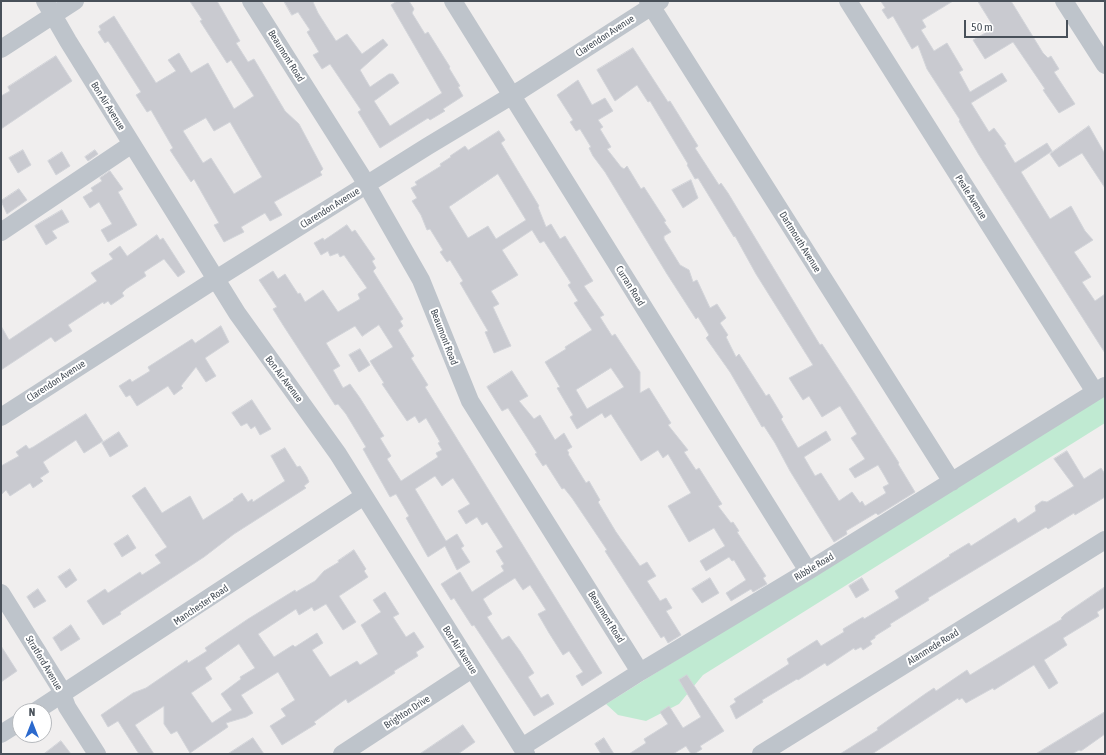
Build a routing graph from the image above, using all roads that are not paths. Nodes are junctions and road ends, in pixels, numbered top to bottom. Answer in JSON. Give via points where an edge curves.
{"nodes":[{"id":1,"x":75,"y":1,"type":"edge"},
{"id":2,"x":251,"y":1,"type":"edge"},
{"id":3,"x":454,"y":1,"type":"edge"},
{"id":4,"x":848,"y":1,"type":"edge"},
{"id":5,"x":1064,"y":1,"type":"edge"},
{"id":6,"x":653,"y":3,"type":"edge"},
{"id":7,"x":50,"y":8,"type":"edge"},
{"id":8,"x":1,"y":49,"type":"edge"},
{"id":9,"x":1105,"y":64,"type":"edge"},
{"id":10,"x":513,"y":95,"type":"junction"},
{"id":11,"x":132,"y":144,"type":"junction"},
{"id":12,"x":366,"y":185,"type":"junction"},
{"id":13,"x":1,"y":232,"type":"edge"},
{"id":14,"x":216,"y":279,"type":"junction"},
{"id":15,"x":1100,"y":389,"type":"edge"},
{"id":16,"x":1,"y":417,"type":"edge"},
{"id":17,"x":952,"y":482,"type":"junction"},
{"id":18,"x":364,"y":496,"type":"junction"},
{"id":19,"x":1105,"y":540,"type":"edge"},
{"id":20,"x":808,"y":571,"type":"junction"},
{"id":21,"x":1,"y":592,"type":"edge"},
{"id":22,"x":472,"y":669,"type":"junction"},
{"id":23,"x":640,"y":672,"type":"junction"},
{"id":24,"x":62,"y":694,"type":"junction"},
{"id":25,"x":48,"y":703,"type":"edge"},
{"id":26,"x":12,"y":727,"type":"edge"},
{"id":27,"x":1,"y":734,"type":"edge"},
{"id":28,"x":524,"y":750,"type":"edge"},
{"id":29,"x":97,"y":754,"type":"edge"},
{"id":30,"x":342,"y":754,"type":"edge"},
{"id":31,"x":761,"y":754,"type":"edge"}],
"edges":[{"from":1,"to":7,"type":"street"},
{"from":2,"to":12,"type":"street","name":"Beaumont Road"},
{"from":3,"to":10,"type":"street","name":"Curran Road"},
{"from":4,"to":15,"type":"street","name":"Peale Avenue"},
{"from":5,"to":9,"type":"street"},
{"from":6,"to":10,"type":"street","name":"Clarendon Avenue"},
{"from":6,"to":17,"type":"street","name":"Dartmouth Avenue"},
{"from":7,"to":8,"type":"street"},
{"from":7,"to":11,"type":"street","name":"Bon Air Avenue"},
{"from":10,"to":12,"type":"street","name":"Clarendon Avenue"},
{"from":10,"to":20,"type":"street","name":"Curran Road"},
{"from":11,"to":13,"type":"street"},
{"from":11,"to":14,"type":"street","name":"Bon Air Avenue"},
{"from":12,"to":14,"type":"street","name":"Clarendon Avenue"},
{"from":12,"to":23,"type":"street","name":"Beaumont Road","via":[[421,280],[470,401]]},
{"from":14,"to":16,"type":"street","name":"Clarendon Avenue"},
{"from":14,"to":18,"type":"street","name":"Bon Air Avenue"},
{"from":15,"to":17,"type":"street","name":"Ribble Road"},
{"from":17,"to":20,"type":"street","name":"Ribble Road"},
{"from":18,"to":22,"type":"street","name":"Bon Air Avenue"},
{"from":18,"to":24,"type":"street","name":"Manchester Road"},
{"from":19,"to":31,"type":"street","name":"Alanmede Road"},
{"from":20,"to":23,"type":"street","name":"Ribble Road"},
{"from":21,"to":24,"type":"street","name":"Stratford Avenue"},
{"from":22,"to":28,"type":"street","name":"Bon Air Avenue"},
{"from":22,"to":30,"type":"street","name":"Brighton Drive"},
{"from":23,"to":28,"type":"street","name":"Ribble Road"},
{"from":24,"to":25,"type":"street","name":"Manchester Road"},
{"from":24,"to":29,"type":"street","name":"Stratford Avenue","via":[[67,707]]},
{"from":26,"to":27,"type":"street"}]}
